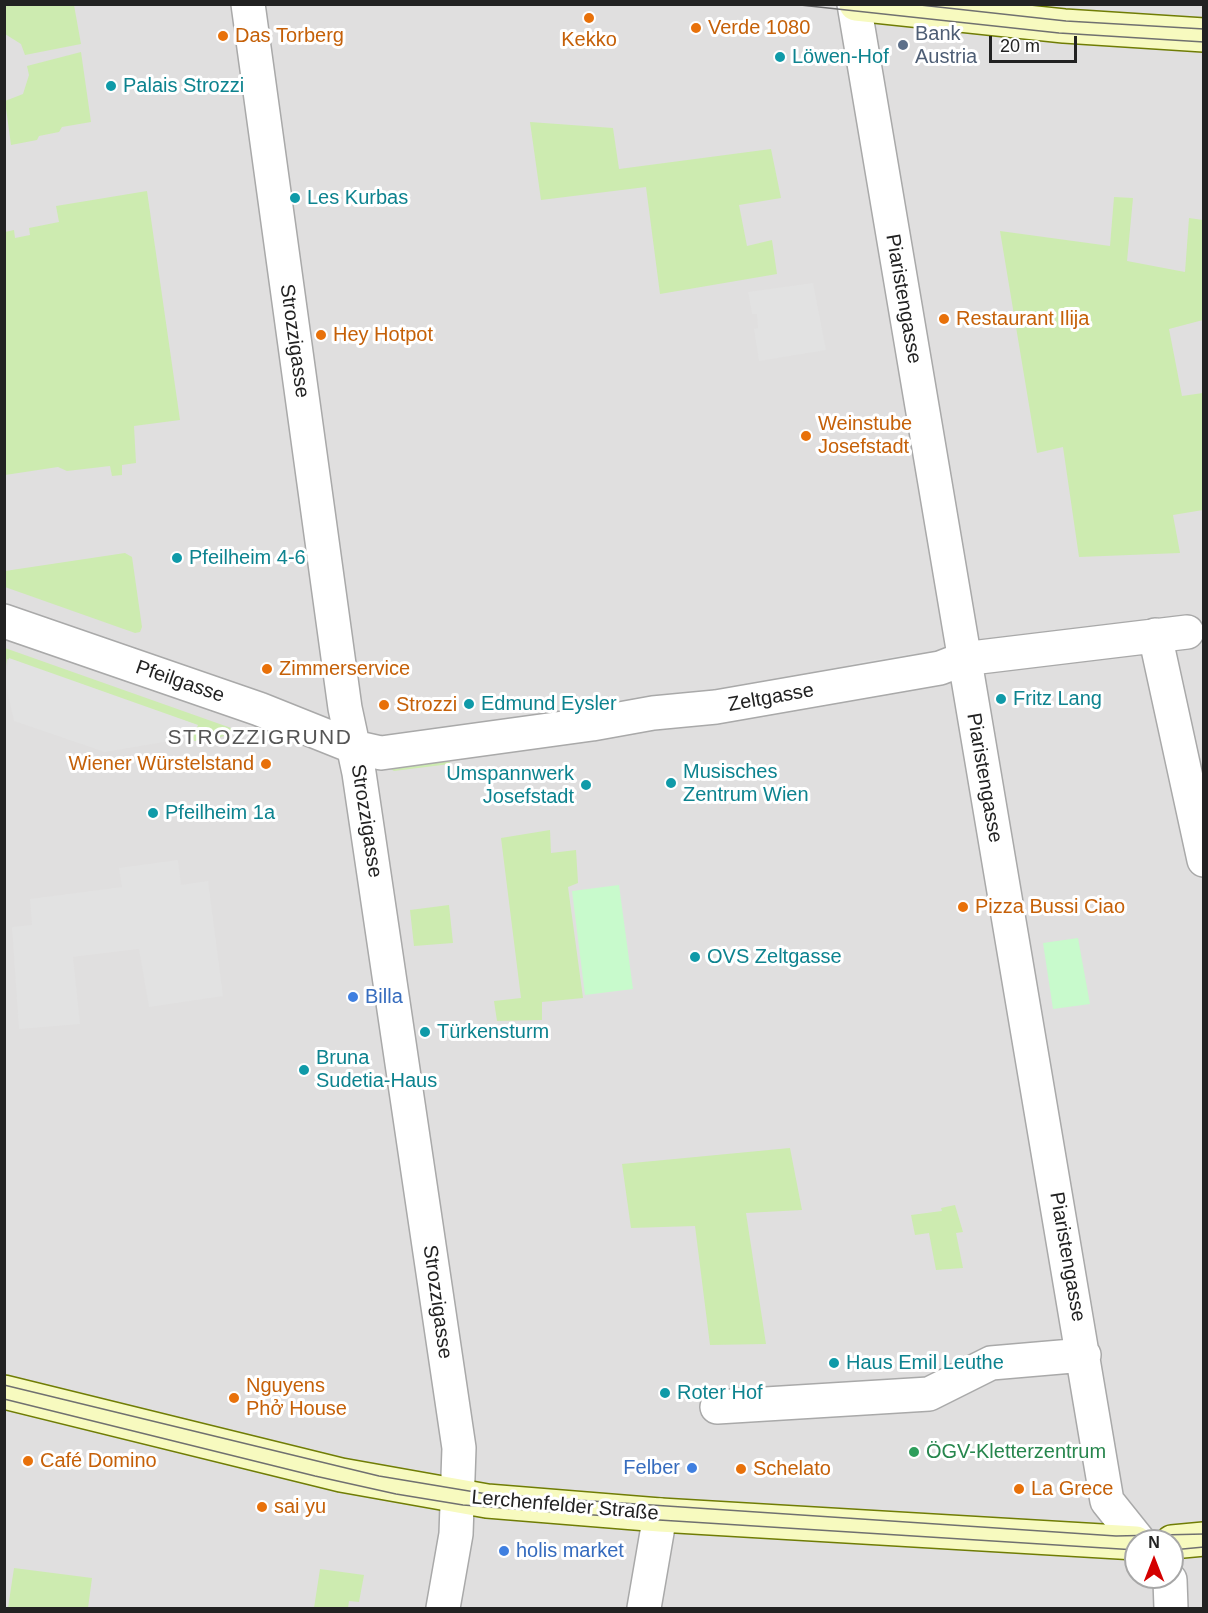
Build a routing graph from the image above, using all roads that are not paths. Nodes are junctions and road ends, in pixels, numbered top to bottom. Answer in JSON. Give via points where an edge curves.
{"nodes":[{"id":1,"x":248,"y":4,"type":"edge"},
{"id":2,"x":855,"y":4,"type":"edge"},
{"id":3,"x":1203,"y":35,"type":"edge"},
{"id":4,"x":4,"y":621,"type":"edge"},
{"id":5,"x":1187,"y":632,"type":"dead end"},
{"id":6,"x":1155,"y":635,"type":"junction"},
{"id":7,"x":963,"y":659,"type":"junction"},
{"id":8,"x":354,"y":747,"type":"junction"},
{"id":9,"x":1203,"y":860,"type":"edge"},
{"id":10,"x":1084,"y":1355,"type":"junction"},
{"id":11,"x":4,"y":1392,"type":"edge"},
{"id":12,"x":717,"y":1407,"type":"dead end"},
{"id":13,"x":456,"y":1496,"type":"junction"},
{"id":14,"x":660,"y":1515,"type":"junction"},
{"id":15,"x":1127,"y":1529,"type":"edge"},
{"id":16,"x":1203,"y":1539,"type":"edge"},
{"id":17,"x":1124,"y":1541,"type":"edge"},
{"id":18,"x":1184,"y":1541,"type":"edge"},
{"id":19,"x":1170,"y":1589,"type":"edge"},
{"id":20,"x":443,"y":1608,"type":"edge"},
{"id":21,"x":644,"y":1608,"type":"edge"},
{"id":22,"x":1171,"y":1608,"type":"edge"}],
"edges":[{"from":1,"to":8,"type":"street","name":"Strozzigasse","via":[[345,708]]},
{"from":2,"to":3,"type":"main road","via":[[1064,26]]},
{"from":2,"to":7,"type":"street","name":"Piaristengasse"},
{"from":4,"to":8,"type":"street","name":"Pfeilgasse","via":[[259,709]]},
{"from":5,"to":6,"type":"street","name":"Zeltgasse"},
{"from":6,"to":7,"type":"street","name":"Zeltgasse"},
{"from":6,"to":9,"type":"street"},
{"from":7,"to":8,"type":"street","name":"Zeltgasse","via":[[940,668],[717,707],[381,753]]},
{"from":7,"to":10,"type":"street","name":"Piaristengasse"},
{"from":8,"to":13,"type":"street","name":"Strozzigasse","via":[[457,1437]]},
{"from":10,"to":12,"type":"street","via":[[991,1363],[929,1395]]},
{"from":10,"to":15,"type":"street","name":"Piaristengasse","via":[[1107,1501]]},
{"from":11,"to":13,"type":"main road","name":"Lerchenfelder Straße","via":[[341,1475]]},
{"from":13,"to":14,"type":"main road","name":"Lerchenfelder Straße"},
{"from":13,"to":20,"type":"street","name":"Strozzigasse","via":[[456,1534]]},
{"from":14,"to":17,"type":"main road","name":"Lerchenfelder Straße"},
{"from":14,"to":21,"type":"street"},
{"from":16,"to":18,"type":"main road"},
{"from":19,"to":22,"type":"street"}]}
